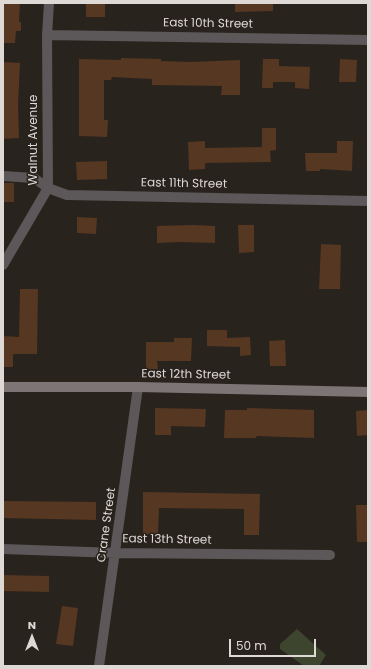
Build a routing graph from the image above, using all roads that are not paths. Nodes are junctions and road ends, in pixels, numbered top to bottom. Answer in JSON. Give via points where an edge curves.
{"nodes":[{"id":1,"x":49,"y":3,"type":"edge"},
{"id":2,"x":47,"y":35,"type":"junction"},
{"id":3,"x":368,"y":40,"type":"edge"},
{"id":4,"x":3,"y":176,"type":"edge"},
{"id":5,"x":48,"y":188,"type":"junction"},
{"id":6,"x":368,"y":201,"type":"edge"},
{"id":7,"x":3,"y":266,"type":"edge"},
{"id":8,"x":3,"y":387,"type":"edge"},
{"id":9,"x":138,"y":387,"type":"junction"},
{"id":10,"x":368,"y":392,"type":"edge"},
{"id":11,"x":3,"y":549,"type":"edge"},
{"id":12,"x":116,"y":552,"type":"junction"},
{"id":13,"x":330,"y":555,"type":"dead end"},
{"id":14,"x":99,"y":666,"type":"edge"}],
"edges":[{"from":1,"to":2,"type":"street","name":"Walnut Avenue"},
{"from":2,"to":3,"type":"street","name":"East 10th Street"},
{"from":2,"to":5,"type":"street","name":"Walnut Avenue"},
{"from":4,"to":5,"type":"street","name":"East 11th Street","via":[[34,178]]},
{"from":5,"to":6,"type":"street","name":"East 11th Street","via":[[67,194]]},
{"from":5,"to":7,"type":"street","name":"Walnut Avenue"},
{"from":8,"to":9,"type":"main road","name":"East 12th Street"},
{"from":9,"to":10,"type":"main road","name":"East 12th Street"},
{"from":9,"to":12,"type":"street","name":"Crane Street"},
{"from":11,"to":12,"type":"street","name":"East 13th Street"},
{"from":12,"to":13,"type":"street","name":"East 13th Street"},
{"from":12,"to":14,"type":"street","name":"Crane Street"}]}
